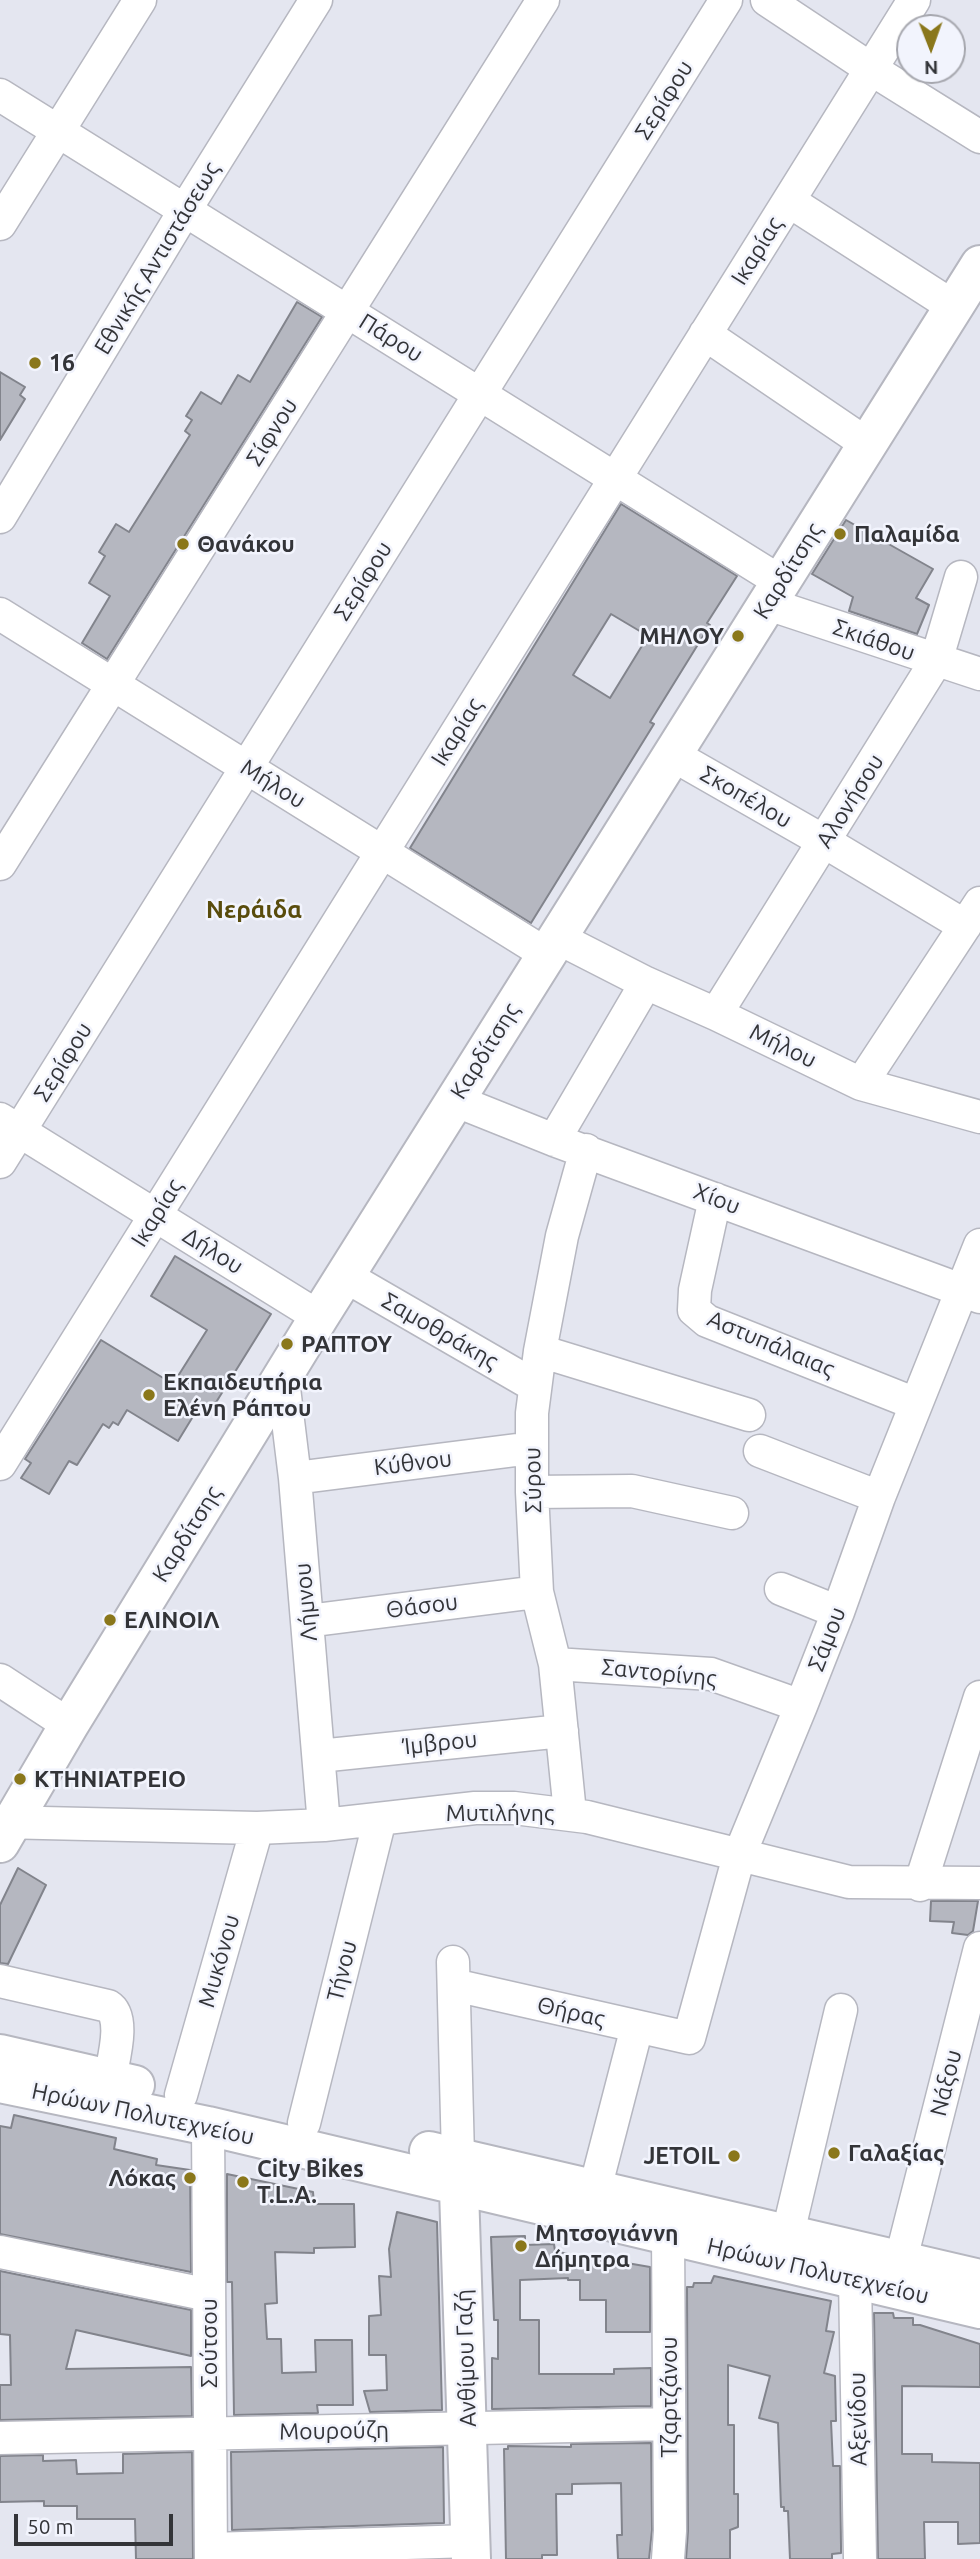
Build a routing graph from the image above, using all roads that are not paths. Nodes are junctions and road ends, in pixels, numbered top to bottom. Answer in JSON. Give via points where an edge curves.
{"nodes":[{"id":1,"x":140,"y":0,"type":"edge"},
{"id":2,"x":316,"y":0,"type":"edge"},
{"id":3,"x":543,"y":0,"type":"edge"},
{"id":4,"x":726,"y":0,"type":"edge"},
{"id":5,"x":767,"y":0,"type":"edge"},
{"id":6,"x":914,"y":0,"type":"edge"},
{"id":7,"x":871,"y":69,"type":"junction"},
{"id":8,"x":0,"y":95,"type":"edge"},
{"id":9,"x":58,"y":131,"type":"junction"},
{"id":10,"x":980,"y":136,"type":"edge"},
{"id":11,"x":789,"y":201,"type":"junction"},
{"id":12,"x":185,"y":210,"type":"junction"},
{"id":13,"x":0,"y":224,"type":"edge"},
{"id":14,"x":980,"y":265,"type":"edge"},
{"id":15,"x":954,"y":307,"type":"junction"},
{"id":16,"x":348,"y":311,"type":"junction"},
{"id":17,"x":705,"y":334,"type":"junction"},
{"id":18,"x":480,"y":393,"type":"junction"},
{"id":19,"x":867,"y":444,"type":"junction"},
{"id":20,"x":616,"y":478,"type":"junction"},
{"id":21,"x":0,"y":517,"type":"edge"},
{"id":22,"x":961,"y":577,"type":"dead end"},
{"id":23,"x":775,"y":593,"type":"junction"},
{"id":24,"x":0,"y":614,"type":"edge"},
{"id":25,"x":936,"y":661,"type":"junction"},
{"id":26,"x":980,"y":674,"type":"edge"},
{"id":27,"x":113,"y":684,"type":"junction"},
{"id":28,"x":671,"y":754,"type":"junction"},
{"id":29,"x":246,"y":767,"type":"junction"},
{"id":30,"x":825,"y":842,"type":"junction"},
{"id":31,"x":382,"y":852,"type":"junction"},
{"id":32,"x":0,"y":864,"type":"edge"},
{"id":33,"x":972,"y":914,"type":"edge"},
{"id":34,"x":551,"y":945,"type":"junction"},
{"id":35,"x":646,"y":983,"type":"junction"},
{"id":36,"x":716,"y":1014,"type":"junction"},
{"id":37,"x":861,"y":1084,"type":"junction"},
{"id":38,"x":454,"y":1100,"type":"junction"},
{"id":39,"x":980,"y":1118,"type":"edge"},
{"id":40,"x":10,"y":1125,"type":"edge"},
{"id":41,"x":554,"y":1140,"type":"junction"},
{"id":42,"x":586,"y":1150,"type":"junction"},
{"id":43,"x":0,"y":1162,"type":"edge"},
{"id":44,"x":716,"y":1199,"type":"junction"},
{"id":45,"x":155,"y":1216,"type":"junction"},
{"id":46,"x":980,"y":1245,"type":"edge"},
{"id":47,"x":345,"y":1276,"type":"junction"},
{"id":48,"x":971,"y":1294,"type":"edge"},
{"id":49,"x":319,"y":1317,"type":"junction"},
{"id":50,"x":540,"y":1351,"type":"junction"},
{"id":51,"x":283,"y":1380,"type":"junction"},
{"id":52,"x":535,"y":1386,"type":"junction"},
{"id":53,"x":916,"y":1404,"type":"junction"},
{"id":54,"x":750,"y":1415,"type":"dead end"},
{"id":55,"x":532,"y":1448,"type":"junction"},
{"id":56,"x":760,"y":1451,"type":"dead end"},
{"id":57,"x":0,"y":1464,"type":"edge"},
{"id":58,"x":295,"y":1478,"type":"junction"},
{"id":59,"x":532,"y":1492,"type":"junction"},
{"id":60,"x":879,"y":1497,"type":"junction"},
{"id":61,"x":732,"y":1513,"type":"dead end"},
{"id":62,"x":781,"y":1589,"type":"dead end"},
{"id":63,"x":537,"y":1592,"type":"junction"},
{"id":64,"x":838,"y":1612,"type":"junction"},
{"id":65,"x":307,"y":1621,"type":"junction"},
{"id":66,"x":555,"y":1664,"type":"junction"},
{"id":67,"x":0,"y":1680,"type":"edge"},
{"id":68,"x":980,"y":1697,"type":"edge"},
{"id":69,"x":802,"y":1706,"type":"junction"},
{"id":70,"x":69,"y":1725,"type":"junction"},
{"id":71,"x":562,"y":1731,"type":"junction"},
{"id":72,"x":319,"y":1756,"type":"junction"},
{"id":73,"x":570,"y":1813,"type":"junction"},
{"id":74,"x":380,"y":1819,"type":"junction"},
{"id":75,"x":324,"y":1825,"type":"junction"},
{"id":76,"x":257,"y":1828,"type":"junction"},
{"id":77,"x":4,"y":1829,"type":"edge"},
{"id":78,"x":739,"y":1856,"type":"junction"},
{"id":79,"x":980,"y":1883,"type":"edge"},
{"id":80,"x":920,"y":1885,"type":"junction"},
{"id":81,"x":980,"y":1948,"type":"edge"},
{"id":82,"x":0,"y":1981,"type":"edge"},
{"id":83,"x":841,"y":2010,"type":"dead end"},
{"id":84,"x":637,"y":2027,"type":"junction"},
{"id":85,"x":689,"y":2039,"type":"joint"},
{"id":86,"x":0,"y":2054,"type":"edge"},
{"id":87,"x":110,"y":2079,"type":"junction"},
{"id":88,"x":0,"y":2083,"type":"edge"},
{"id":89,"x":181,"y":2095,"type":"junction"},
{"id":90,"x":304,"y":2123,"type":"junction"},
{"id":91,"x":208,"y":2126,"type":"junction"},
{"id":92,"x":459,"y":2171,"type":"junction"},
{"id":93,"x":595,"y":2189,"type":"junction"},
{"id":94,"x":788,"y":2233,"type":"junction"},
{"id":95,"x":668,"y":2235,"type":"junction"},
{"id":96,"x":0,"y":2252,"type":"edge"},
{"id":97,"x":901,"y":2259,"type":"junction"},
{"id":98,"x":980,"y":2279,"type":"edge"},
{"id":99,"x":855,"y":2280,"type":"junction"},
{"id":100,"x":209,"y":2295,"type":"junction"},
{"id":101,"x":980,"y":2309,"type":"edge"},
{"id":102,"x":668,"y":2424,"type":"junction"},
{"id":103,"x":468,"y":2429,"type":"junction"},
{"id":104,"x":210,"y":2434,"type":"junction"},
{"id":105,"x":0,"y":2438,"type":"edge"},
{"id":106,"x":471,"y":2550,"type":"edge"},
{"id":107,"x":211,"y":2554,"type":"edge"},
{"id":108,"x":668,"y":2559,"type":"edge"},
{"id":109,"x":860,"y":2559,"type":"edge"}],
"edges":[{"from":1,"to":9,"type":"street"},
{"from":2,"to":12,"type":"street","name":"Εθνικής Αντιστάσεως"},
{"from":3,"to":16,"type":"street","name":"Σίφνου"},
{"from":4,"to":18,"type":"street","name":"Σερίφου"},
{"from":5,"to":7,"type":"street"},
{"from":6,"to":7,"type":"street","name":"Ικαρίας"},
{"from":7,"to":10,"type":"street"},
{"from":7,"to":11,"type":"street","name":"Ικαρίας"},
{"from":8,"to":9,"type":"street","name":"Πάρου"},
{"from":9,"to":12,"type":"street","name":"Πάρου"},
{"from":9,"to":13,"type":"street"},
{"from":11,"to":15,"type":"street"},
{"from":11,"to":17,"type":"street","name":"Ικαρίας"},
{"from":12,"to":16,"type":"street","name":"Πάρου"},
{"from":12,"to":21,"type":"street","name":"Εθνικής Αντιστάσεως"},
{"from":14,"to":15,"type":"main road","name":"Καρδίτσης"},
{"from":15,"to":19,"type":"main road","name":"Καρδίτσης"},
{"from":16,"to":18,"type":"street","name":"Πάρου"},
{"from":16,"to":27,"type":"street","name":"Σίφνου"},
{"from":17,"to":19,"type":"street"},
{"from":17,"to":20,"type":"street","name":"Ικαρίας"},
{"from":18,"to":20,"type":"street","name":"Πάρου"},
{"from":18,"to":29,"type":"street","name":"Σερίφου"},
{"from":19,"to":23,"type":"main road","name":"Καρδίτσης"},
{"from":20,"to":23,"type":"street","name":"Πάρου"},
{"from":20,"to":31,"type":"street","name":"Ικαρίας"},
{"from":22,"to":25,"type":"street","name":"Αλονήσου"},
{"from":23,"to":25,"type":"street","name":"Σκιάθου"},
{"from":23,"to":28,"type":"main road","name":"Καρδίτσης"},
{"from":24,"to":27,"type":"street","name":"Μήλου"},
{"from":25,"to":26,"type":"street","name":"Σκιάθου"},
{"from":25,"to":30,"type":"street","name":"Αλονήσου"},
{"from":27,"to":29,"type":"street","name":"Μήλου"},
{"from":27,"to":32,"type":"street","name":"Σίφνου"},
{"from":28,"to":30,"type":"street","name":"Σκοπέλου"},
{"from":28,"to":34,"type":"main road","name":"Καρδίτσης"},
{"from":29,"to":31,"type":"street","name":"Μήλου"},
{"from":29,"to":40,"type":"street","name":"Σερίφου"},
{"from":30,"to":33,"type":"street","name":"Σκοπέλου"},
{"from":30,"to":36,"type":"street","name":"Αλονήσου"},
{"from":31,"to":34,"type":"street","name":"Μήλου"},
{"from":31,"to":45,"type":"street","name":"Ικαρίας"},
{"from":33,"to":37,"type":"street"},
{"from":34,"to":35,"type":"street","name":"Μήλου"},
{"from":34,"to":38,"type":"main road","name":"Καρδίτσης"},
{"from":35,"to":36,"type":"street","name":"Μήλου"},
{"from":35,"to":41,"type":"street"},
{"from":36,"to":37,"type":"street","name":"Μήλου"},
{"from":37,"to":39,"type":"street","name":"Μήλου"},
{"from":38,"to":41,"type":"street","name":"Χίου"},
{"from":38,"to":47,"type":"main road","name":"Καρδίτσης"},
{"from":40,"to":43,"type":"street","name":"Σερίφου"},
{"from":40,"to":45,"type":"street","name":"Δήλου"},
{"from":41,"to":42,"type":"street","name":"Χίου"},
{"from":42,"to":44,"type":"street","name":"Χίου"},
{"from":42,"to":50,"type":"street","name":"Σύρου","via":[[562,1236]]},
{"from":44,"to":48,"type":"street","name":"Χίου"},
{"from":44,"to":53,"type":"street","name":"Αστυπάλαιας","via":[[694,1310],[708,1321]]},
{"from":45,"to":49,"type":"street","name":"Δήλου"},
{"from":45,"to":57,"type":"street","name":"Ικαρίας"},
{"from":46,"to":48,"type":"street","name":"Σάμου"},
{"from":47,"to":49,"type":"main road","name":"Καρδίτσης"},
{"from":47,"to":52,"type":"street","name":"Σαμοθράκης"},
{"from":48,"to":53,"type":"street","name":"Σάμου"},
{"from":49,"to":51,"type":"main road","name":"Καρδίτσης"},
{"from":50,"to":52,"type":"street","name":"Σύρου"},
{"from":50,"to":54,"type":"street"},
{"from":51,"to":58,"type":"street","name":"Λήμνου"},
{"from":51,"to":70,"type":"main road","name":"Καρδίτσης"},
{"from":52,"to":55,"type":"street","name":"Σύρου"},
{"from":53,"to":60,"type":"street","name":"Σάμου"},
{"from":55,"to":58,"type":"street","name":"Κύθνου"},
{"from":55,"to":59,"type":"street","name":"Σύρου"},
{"from":56,"to":60,"type":"street"},
{"from":58,"to":65,"type":"street","name":"Λήμνου"},
{"from":59,"to":61,"type":"street","via":[[632,1491]]},
{"from":59,"to":63,"type":"street","name":"Σύρου"},
{"from":60,"to":64,"type":"street","name":"Σάμου"},
{"from":62,"to":64,"type":"street"},
{"from":63,"to":65,"type":"street","name":"Θάσου"},
{"from":63,"to":66,"type":"street","name":"Σύρου"},
{"from":64,"to":69,"type":"street","name":"Σάμου"},
{"from":65,"to":72,"type":"street","name":"Λήμνου"},
{"from":66,"to":69,"type":"street","name":"Σαντορίνης","via":[[711,1674]]},
{"from":66,"to":71,"type":"street","name":"Σύρου"},
{"from":67,"to":70,"type":"street"},
{"from":68,"to":80,"type":"street"},
{"from":69,"to":78,"type":"street","name":"Σάμου"},
{"from":70,"to":77,"type":"main road","name":"Καρδίτσης"},
{"from":71,"to":72,"type":"street","name":"Ίμβρου"},
{"from":71,"to":73,"type":"street","name":"Σύρου"},
{"from":72,"to":75,"type":"street","name":"Λήμνου"},
{"from":73,"to":74,"type":"street","name":"Μυτιλήνης","via":[[475,1808]]},
{"from":73,"to":78,"type":"street","name":"Μυτιλήνης"},
{"from":74,"to":75,"type":"street","name":"Μυτιλήνης"},
{"from":74,"to":90,"type":"street","name":"Τήνου"},
{"from":75,"to":76,"type":"street","name":"Μυτιλήνης"},
{"from":76,"to":77,"type":"street","name":"Μυτιλήνης"},
{"from":76,"to":89,"type":"street","name":"Μυκόνου"},
{"from":78,"to":80,"type":"street","name":"Μυτιλήνης","via":[[849,1882]]},
{"from":78,"to":85,"type":"street","name":"Σάμου"},
{"from":79,"to":80,"type":"street","name":"Μυτιλήνης"},
{"from":81,"to":97,"type":"street","name":"Νάξου"},
{"from":82,"to":87,"type":"street","via":[[114,2010],[118,2021]]},
{"from":83,"to":94,"type":"street"},
{"from":84,"to":85,"type":"street","name":"Θήρας"},
{"from":84,"to":92,"type":"street","name":"Θήρας","via":[[454,1973]]},
{"from":84,"to":93,"type":"street"},
{"from":86,"to":87,"type":"main road","name":"Ηρώων Πολυτεχνείου"},
{"from":87,"to":89,"type":"main road","name":"Ηρώων Πολυτεχνείου"},
{"from":88,"to":91,"type":"main road","name":"Ηρώων Πολυτεχνείου"},
{"from":89,"to":90,"type":"main road","name":"Ηρώων Πολυτεχνείου"},
{"from":90,"to":92,"type":"main road","name":"Ηρώων Πολυτεχνείου"},
{"from":91,"to":92,"type":"main road","name":"Ηρώων Πολυτεχνείου"},
{"from":91,"to":100,"type":"street","name":"Σούτσου"},
{"from":92,"to":93,"type":"main road","name":"Ηρώων Πολυτεχνείου"},
{"from":92,"to":95,"type":"main road","name":"Ηρώων Πολυτεχνείου"},
{"from":92,"to":103,"type":"main road","name":"Ανθίμου Γαζή"},
{"from":93,"to":94,"type":"main road","name":"Ηρώων Πολυτεχνείου"},
{"from":94,"to":97,"type":"main road","name":"Ηρώων Πολυτεχνείου"},
{"from":95,"to":99,"type":"main road","name":"Ηρώων Πολυτεχνείου"},
{"from":95,"to":102,"type":"street","name":"Τζαρτζάνου"},
{"from":96,"to":100,"type":"street"},
{"from":97,"to":98,"type":"main road","name":"Ηρώων Πολυτεχνείου"},
{"from":99,"to":101,"type":"main road","name":"Ηρώων Πολυτεχνείου"},
{"from":99,"to":109,"type":"street","name":"Αξενίδου"},
{"from":100,"to":104,"type":"street","name":"Σούτσου"},
{"from":102,"to":103,"type":"street","name":"Μουρούζη"},
{"from":102,"to":108,"type":"street","name":"Τζαρτζάνου"},
{"from":103,"to":104,"type":"street","name":"Μουρούζη"},
{"from":103,"to":106,"type":"main road","name":"Ανθίμου Γαζή"},
{"from":104,"to":105,"type":"street","name":"Μουρούζη"},
{"from":104,"to":107,"type":"street","name":"Σούτσου"},
{"from":106,"to":107,"type":"street"}]}
